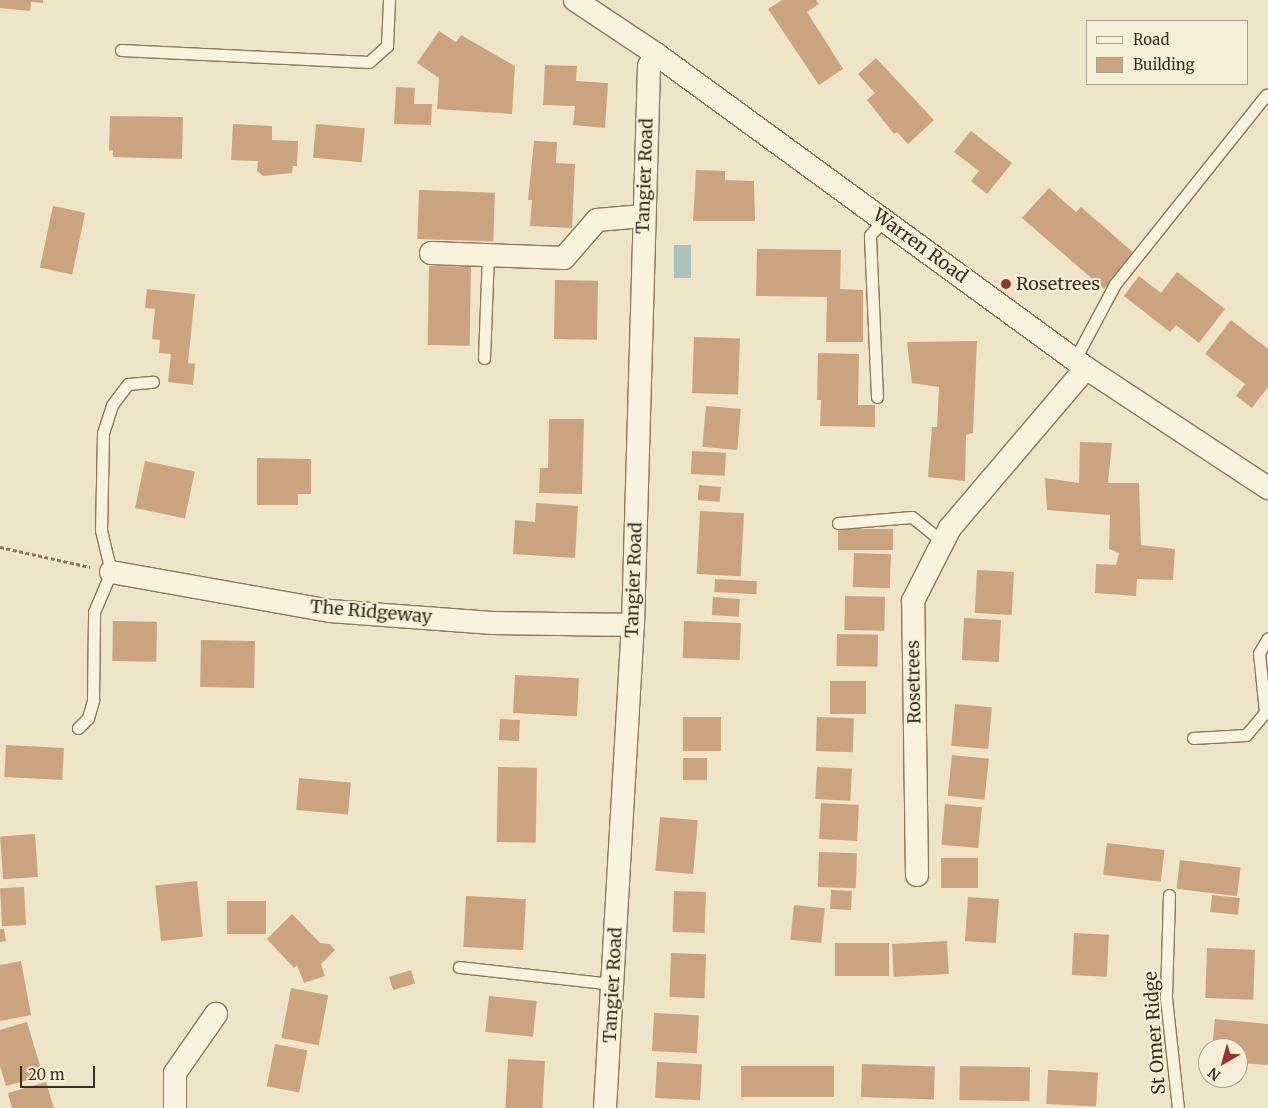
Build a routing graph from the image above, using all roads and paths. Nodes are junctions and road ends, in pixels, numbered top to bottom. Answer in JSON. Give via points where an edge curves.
{"nodes":[{"id":1,"x":389,"y":0,"type":"edge"},
{"id":2,"x":575,"y":0,"type":"edge"},
{"id":3,"x":121,"y":50,"type":"dead end"},
{"id":4,"x":656,"y":54,"type":"junction"},
{"id":5,"x":1266,"y":95,"type":"dead end"},
{"id":6,"x":643,"y":216,"type":"junction"},
{"id":7,"x":885,"y":219,"type":"junction"},
{"id":8,"x":431,"y":253,"type":"dead end"},
{"id":9,"x":488,"y":256,"type":"junction"},
{"id":10,"x":484,"y":358,"type":"dead end"},
{"id":11,"x":1080,"y":363,"type":"junction"},
{"id":12,"x":154,"y":382,"type":"dead end"},
{"id":13,"x":876,"y":397,"type":"dead end"},
{"id":14,"x":1268,"y":488,"type":"edge"},
{"id":15,"x":838,"y":523,"type":"dead end"},
{"id":16,"x":943,"y":542,"type":"junction"},
{"id":17,"x":0,"y":547,"type":"edge"},
{"id":18,"x":111,"y":572,"type":"junction"},
{"id":19,"x":633,"y":625,"type":"junction"},
{"id":20,"x":1268,"y":638,"type":"edge"},
{"id":21,"x":78,"y":728,"type":"dead end"},
{"id":22,"x":1193,"y":738,"type":"dead end"},
{"id":23,"x":917,"y":875,"type":"dead end"},
{"id":24,"x":1170,"y":895,"type":"dead end"},
{"id":25,"x":459,"y":968,"type":"dead end"},
{"id":26,"x":613,"y":984,"type":"junction"},
{"id":27,"x":216,"y":1014,"type":"dead end"},
{"id":28,"x":175,"y":1108,"type":"edge"},
{"id":29,"x":605,"y":1108,"type":"edge"},
{"id":30,"x":1178,"y":1108,"type":"edge"}],
"edges":[{"from":1,"to":3,"type":"lane","via":[[387,46],[369,62]]},
{"from":2,"to":4,"type":"street","name":"Warren Road"},
{"from":4,"to":6,"type":"street","name":"Tangier Road","via":[[649,66]]},
{"from":4,"to":7,"type":"street","name":"Warren Road"},
{"from":5,"to":11,"type":"lane","via":[[1115,284]]},
{"from":6,"to":9,"type":"street","via":[[597,220],[564,258]]},
{"from":6,"to":19,"type":"street","name":"Tangier Road"},
{"from":7,"to":11,"type":"street","name":"Warren Road"},
{"from":7,"to":13,"type":"lane","via":[[870,236]]},
{"from":8,"to":9,"type":"street"},
{"from":9,"to":10,"type":"lane"},
{"from":11,"to":14,"type":"street","name":"Warren Road"},
{"from":11,"to":16,"type":"street","name":"Rosetrees","via":[[950,528]]},
{"from":12,"to":18,"type":"lane","via":[[128,384],[112,405],[103,433],[101,530]]},
{"from":15,"to":16,"type":"lane","via":[[912,517]]},
{"from":16,"to":23,"type":"street","name":"Rosetrees","via":[[913,600]]},
{"from":17,"to":18,"type":"path"},
{"from":18,"to":19,"type":"street","name":"The Ridgeway","via":[[330,611],[493,623]]},
{"from":18,"to":21,"type":"lane","via":[[94,612],[93,700],[88,718]]},
{"from":19,"to":26,"type":"street","name":"Tangier Road"},
{"from":20,"to":22,"type":"lane","via":[[1259,653],[1265,712],[1246,735]]},
{"from":24,"to":30,"type":"lane","name":"St Omer Ridge","via":[[1166,998]]},
{"from":25,"to":26,"type":"lane"},
{"from":26,"to":29,"type":"street","name":"Tangier Road"},
{"from":27,"to":28,"type":"street","via":[[175,1073]]}]}
